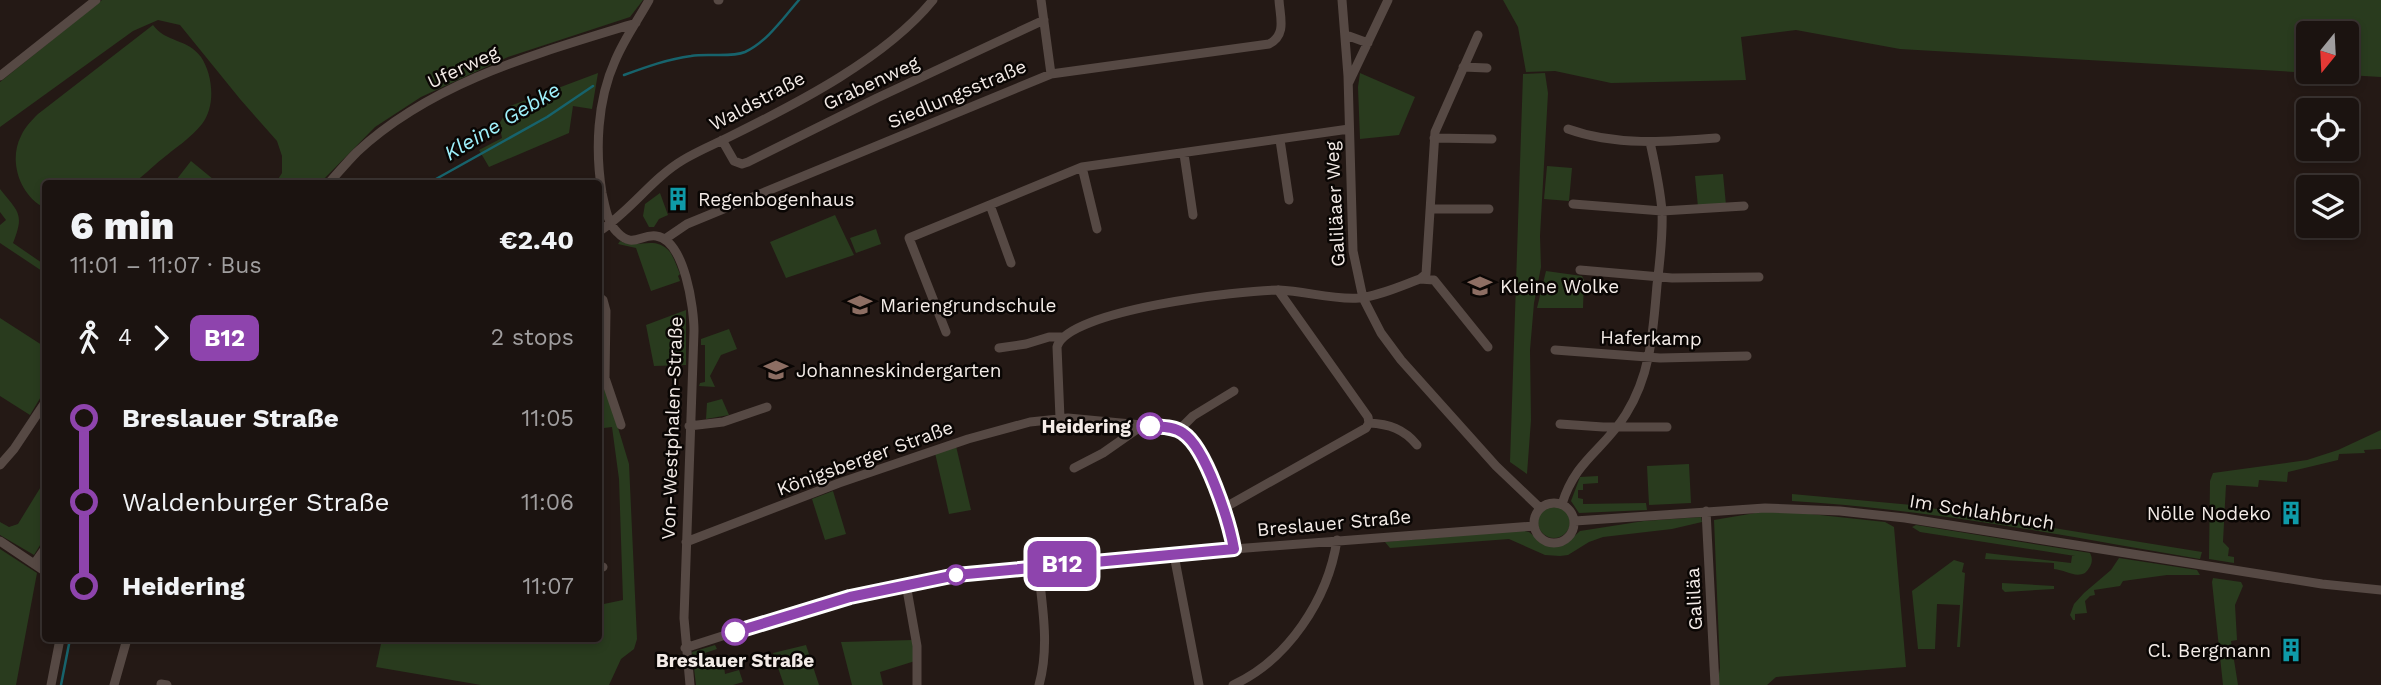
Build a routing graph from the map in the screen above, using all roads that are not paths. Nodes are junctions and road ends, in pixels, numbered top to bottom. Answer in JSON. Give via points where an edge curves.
{"nodes":[{"id":1,"x":649,"y":0,"type":"edge"},
{"id":2,"x":933,"y":0,"type":"edge"},
{"id":3,"x":1041,"y":0,"type":"edge"},
{"id":4,"x":1279,"y":0,"type":"edge"},
{"id":5,"x":1342,"y":0,"type":"edge"},
{"id":6,"x":1388,"y":0,"type":"edge"},
{"id":7,"x":94,"y":1,"type":"edge"},
{"id":8,"x":1044,"y":20,"type":"junction"},
{"id":9,"x":636,"y":23,"type":"junction"},
{"id":10,"x":1346,"y":35,"type":"junction"},
{"id":11,"x":1478,"y":35,"type":"dead end"},
{"id":12,"x":1368,"y":43,"type":"junction"},
{"id":13,"x":1463,"y":67,"type":"junction"},
{"id":14,"x":1487,"y":68,"type":"dead end"},
{"id":15,"x":1051,"y":74,"type":"junction"},
{"id":16,"x":0,"y":76,"type":"edge"},
{"id":17,"x":1348,"y":83,"type":"junction"},
{"id":18,"x":1349,"y":129,"type":"junction"},
{"id":19,"x":1568,"y":129,"type":"dead end"},
{"id":20,"x":1434,"y":138,"type":"junction"},
{"id":21,"x":1716,"y":138,"type":"dead end"},
{"id":22,"x":1492,"y":139,"type":"dead end"},
{"id":23,"x":723,"y":140,"type":"junction"},
{"id":24,"x":1280,"y":140,"type":"junction"},
{"id":25,"x":1650,"y":142,"type":"junction"},
{"id":26,"x":1184,"y":154,"type":"junction"},
{"id":27,"x":1082,"y":167,"type":"junction"},
{"id":28,"x":332,"y":180,"type":"edge"},
{"id":29,"x":600,"y":180,"type":"edge"},
{"id":30,"x":602,"y":189,"type":"edge"},
{"id":31,"x":1289,"y":200,"type":"dead end"},
{"id":32,"x":1573,"y":204,"type":"dead end"},
{"id":33,"x":990,"y":205,"type":"junction"},
{"id":34,"x":1744,"y":206,"type":"dead end"},
{"id":35,"x":1430,"y":209,"type":"junction"},
{"id":36,"x":1489,"y":209,"type":"dead end"},
{"id":37,"x":1662,"y":211,"type":"junction"},
{"id":38,"x":1193,"y":215,"type":"dead end"},
{"id":39,"x":610,"y":225,"type":"junction"},
{"id":40,"x":1097,"y":229,"type":"dead end"},
{"id":41,"x":602,"y":230,"type":"edge"},
{"id":42,"x":664,"y":239,"type":"junction"},
{"id":43,"x":1011,"y":263,"type":"dead end"},
{"id":44,"x":1580,"y":270,"type":"dead end"},
{"id":45,"x":1658,"y":277,"type":"junction"},
{"id":46,"x":1759,"y":277,"type":"dead end"},
{"id":47,"x":1420,"y":279,"type":"junction"},
{"id":48,"x":1278,"y":290,"type":"junction"},
{"id":49,"x":1363,"y":298,"type":"junction"},
{"id":50,"x":602,"y":299,"type":"edge"},
{"id":51,"x":946,"y":332,"type":"dead end"},
{"id":52,"x":1061,"y":337,"type":"junction"},
{"id":53,"x":1488,"y":347,"type":"dead end"},
{"id":54,"x":999,"y":348,"type":"dead end"},
{"id":55,"x":1555,"y":350,"type":"dead end"},
{"id":56,"x":1747,"y":356,"type":"dead end"},
{"id":57,"x":1649,"y":357,"type":"junction"},
{"id":58,"x":1234,"y":391,"type":"dead end"},
{"id":59,"x":42,"y":407,"type":"edge"},
{"id":60,"x":767,"y":407,"type":"dead end"},
{"id":61,"x":1059,"y":418,"type":"junction"},
{"id":62,"x":1369,"y":423,"type":"junction"},
{"id":63,"x":1560,"y":424,"type":"dead end"},
{"id":64,"x":621,"y":425,"type":"dead end"},
{"id":65,"x":1143,"y":425,"type":"junction"},
{"id":66,"x":690,"y":426,"type":"junction"},
{"id":67,"x":1616,"y":427,"type":"junction"},
{"id":68,"x":1667,"y":428,"type":"dead end"},
{"id":69,"x":1179,"y":430,"type":"junction"},
{"id":70,"x":1417,"y":445,"type":"dead end"},
{"id":71,"x":0,"y":465,"type":"edge"},
{"id":72,"x":1074,"y":468,"type":"dead end"},
{"id":73,"x":1562,"y":503,"type":"junction"},
{"id":74,"x":1224,"y":508,"type":"junction"},
{"id":75,"x":1540,"y":508,"type":"junction"},
{"id":76,"x":1706,"y":511,"type":"junction"},
{"id":77,"x":1575,"y":521,"type":"junction"},
{"id":78,"x":1534,"y":526,"type":"junction"},
{"id":79,"x":1337,"y":540,"type":"junction"},
{"id":80,"x":0,"y":541,"type":"edge"},
{"id":81,"x":686,"y":542,"type":"junction"},
{"id":82,"x":1234,"y":549,"type":"junction"},
{"id":83,"x":42,"y":553,"type":"edge"},
{"id":84,"x":1174,"y":555,"type":"junction"},
{"id":85,"x":34,"y":564,"type":"junction"},
{"id":86,"x":1038,"y":566,"type":"junction"},
{"id":87,"x":42,"y":569,"type":"edge"},
{"id":88,"x":906,"y":584,"type":"junction"},
{"id":89,"x":2381,"y":590,"type":"edge"},
{"id":90,"x":59,"y":642,"type":"edge"},
{"id":91,"x":126,"y":642,"type":"edge"},
{"id":92,"x":685,"y":648,"type":"junction"},
{"id":93,"x":1717,"y":683,"type":"edge"},
{"id":94,"x":51,"y":685,"type":"edge"},
{"id":95,"x":114,"y":685,"type":"edge"},
{"id":96,"x":690,"y":685,"type":"edge"},
{"id":97,"x":917,"y":685,"type":"edge"},
{"id":98,"x":1039,"y":685,"type":"edge"},
{"id":99,"x":1199,"y":685,"type":"edge"},
{"id":100,"x":1233,"y":685,"type":"edge"}],
"edges":[{"from":1,"to":9,"type":"street"},
{"from":2,"to":23,"type":"street","name":"Waldstraße","via":[[900,35],[871,56]]},
{"from":3,"to":8,"type":"street"},
{"from":4,"to":15,"type":"street","name":"Siedlungsstraße","via":[[1282,30],[1269,44]]},
{"from":5,"to":10,"type":"street","name":"Galiläaer Weg"},
{"from":6,"to":12,"type":"street"},
{"from":7,"to":16,"type":"street"},
{"from":8,"to":15,"type":"street"},
{"from":8,"to":23,"type":"street","name":"Grabenweg","via":[[744,163],[734,161]]},
{"from":9,"to":28,"type":"street","name":"Uferweg","via":[[501,67],[454,88],[374,138]]},
{"from":9,"to":29,"type":"street","via":[[612,69],[599,127]]},
{"from":10,"to":12,"type":"street"},
{"from":10,"to":17,"type":"street","name":"Galiläaer Weg"},
{"from":11,"to":13,"type":"street"},
{"from":12,"to":17,"type":"street"},
{"from":13,"to":14,"type":"street"},
{"from":13,"to":20,"type":"street"},
{"from":15,"to":42,"type":"street","name":"Siedlungsstraße","via":[[687,224]]},
{"from":17,"to":18,"type":"street","name":"Galiläaer Weg"},
{"from":18,"to":24,"type":"street"},
{"from":18,"to":49,"type":"street","name":"Galiläaer Weg","via":[[1353,251]]},
{"from":19,"to":25,"type":"street"},
{"from":20,"to":22,"type":"street"},
{"from":20,"to":35,"type":"street"},
{"from":21,"to":25,"type":"street"},
{"from":23,"to":39,"type":"street","name":"Waldstraße","via":[[670,168]]},
{"from":24,"to":26,"type":"street"},
{"from":24,"to":31,"type":"street"},
{"from":25,"to":37,"type":"street"},
{"from":26,"to":27,"type":"street"},
{"from":26,"to":38,"type":"street"},
{"from":27,"to":33,"type":"street"},
{"from":27,"to":40,"type":"street"},
{"from":30,"to":39,"type":"street"},
{"from":32,"to":37,"type":"street"},
{"from":33,"to":43,"type":"street"},
{"from":33,"to":51,"type":"street","via":[[909,238]]},
{"from":34,"to":37,"type":"street"},
{"from":35,"to":36,"type":"street"},
{"from":35,"to":47,"type":"street","via":[[1427,272]]},
{"from":37,"to":45,"type":"street"},
{"from":39,"to":41,"type":"street","name":"Waldstraße"},
{"from":39,"to":42,"type":"street","via":[[628,240]]},
{"from":42,"to":66,"type":"street","name":"Von-Westphalen-Straße","via":[[681,264],[693,302]]},
{"from":44,"to":45,"type":"street"},
{"from":45,"to":46,"type":"street"},
{"from":45,"to":57,"type":"street"},
{"from":47,"to":49,"type":"street"},
{"from":47,"to":53,"type":"street","via":[[1434,280]]},
{"from":48,"to":49,"type":"street"},
{"from":48,"to":52,"type":"street","via":[[1154,304]]},
{"from":48,"to":62,"type":"street"},
{"from":49,"to":75,"type":"street","name":"Galiläaer Weg","via":[[1401,360]]},
{"from":50,"to":64,"type":"street","via":[[606,384]]},
{"from":52,"to":54,"type":"street"},
{"from":52,"to":61,"type":"street","via":[[1057,347]]},
{"from":55,"to":57,"type":"street","name":"Haferkamp"},
{"from":56,"to":57,"type":"street","name":"Haferkamp"},
{"from":57,"to":67,"type":"street","via":[[1638,391]]},
{"from":58,"to":69,"type":"street","via":[[1188,419]]},
{"from":59,"to":71,"type":"street"},
{"from":60,"to":66,"type":"street","via":[[723,422]]},
{"from":61,"to":65,"type":"street"},
{"from":61,"to":81,"type":"street","name":"Königsberger Straße","via":[[1018,425],[921,454]]},
{"from":62,"to":70,"type":"street","via":[[1395,427]]},
{"from":62,"to":74,"type":"street"},
{"from":63,"to":67,"type":"street"},
{"from":65,"to":69,"type":"street"},
{"from":65,"to":72,"type":"street"},
{"from":66,"to":81,"type":"street","name":"Von-Westphalen-Straße"},
{"from":67,"to":68,"type":"street"},
{"from":67,"to":73,"type":"street","via":[[1578,468]]},
{"from":69,"to":74,"type":"street","via":[[1194,445]]},
{"from":73,"to":75,"type":"street","via":[[1550,502]]},
{"from":73,"to":77,"type":"street"},
{"from":74,"to":82,"type":"street"},
{"from":75,"to":78,"type":"street"},
{"from":76,"to":77,"type":"street","name":"Im Schlahbruch"},
{"from":76,"to":89,"type":"street","name":"Im Schlahbruch","via":[[1802,509],[1905,518]]},
{"from":76,"to":93,"type":"street","name":"Galiläa"},
{"from":77,"to":78,"type":"street","via":[[1571,535],[1559,543],[1541,538]]},
{"from":78,"to":79,"type":"street","name":"Breslauer Straße"},
{"from":79,"to":82,"type":"street","name":"Breslauer Straße"},
{"from":79,"to":100,"type":"street","via":[[1327,581],[1309,614],[1267,664]]},
{"from":80,"to":85,"type":"street"},
{"from":81,"to":92,"type":"street","name":"Von-Westphalen-Straße"},
{"from":82,"to":84,"type":"street","name":"Breslauer Straße"},
{"from":83,"to":85,"type":"street"},
{"from":84,"to":86,"type":"street","name":"Breslauer Straße"},
{"from":84,"to":99,"type":"street"},
{"from":85,"to":87,"type":"street"},
{"from":86,"to":88,"type":"street","name":"Breslauer Straße"},
{"from":86,"to":98,"type":"street","via":[[1045,635]]},
{"from":88,"to":92,"type":"street","name":"Breslauer Straße"},
{"from":88,"to":97,"type":"street","via":[[917,646]]},
{"from":90,"to":94,"type":"street"},
{"from":91,"to":95,"type":"street"},
{"from":92,"to":96,"type":"street","name":"Von-Westphalen-Straße"}]}
